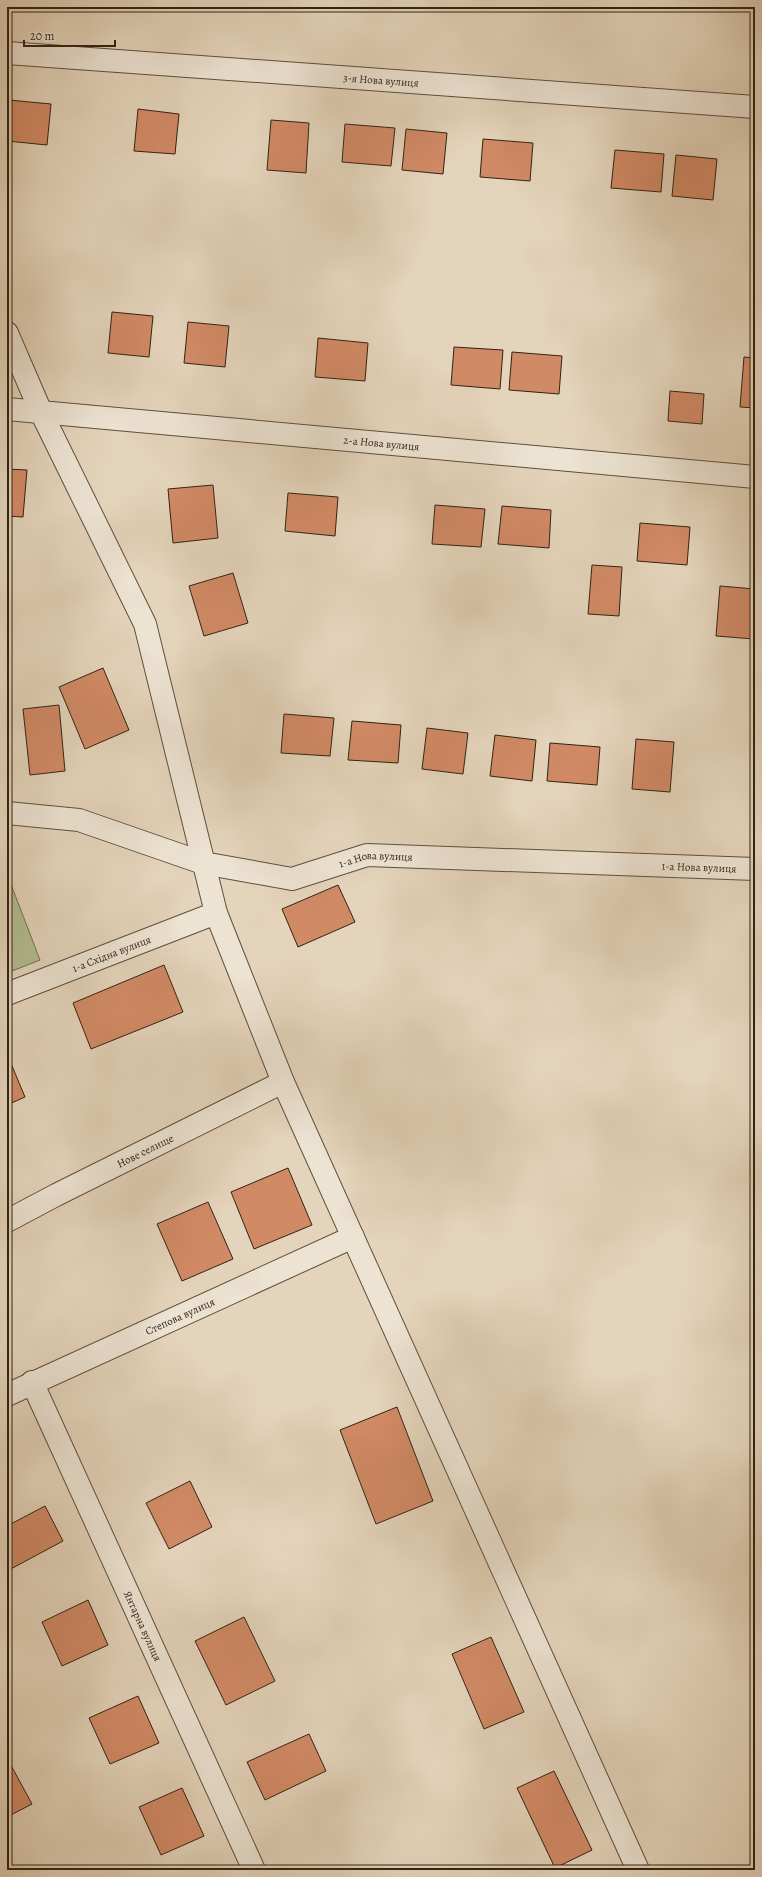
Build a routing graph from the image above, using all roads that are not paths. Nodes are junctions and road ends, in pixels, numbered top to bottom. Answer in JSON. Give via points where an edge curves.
{"nodes":[{"id":1,"x":7,"y":53,"type":"edge"},
{"id":2,"x":755,"y":108,"type":"edge"},
{"id":3,"x":7,"y":333,"type":"edge"},
{"id":4,"x":7,"y":409,"type":"edge"},
{"id":5,"x":41,"y":412,"type":"junction"},
{"id":6,"x":755,"y":478,"type":"edge"},
{"id":7,"x":7,"y":813,"type":"edge"},
{"id":8,"x":203,"y":863,"type":"junction"},
{"id":9,"x":755,"y":869,"type":"edge"},
{"id":10,"x":216,"y":913,"type":"junction"},
{"id":11,"x":7,"y":994,"type":"edge"},
{"id":12,"x":284,"y":1082,"type":"junction"},
{"id":13,"x":7,"y":1222,"type":"edge"},
{"id":14,"x":353,"y":1237,"type":"junction"},
{"id":15,"x":32,"y":1382,"type":"junction"},
{"id":16,"x":7,"y":1395,"type":"edge"},
{"id":17,"x":254,"y":1870,"type":"edge"},
{"id":18,"x":638,"y":1870,"type":"edge"}],
"edges":[{"from":1,"to":2,"type":"street","name":"3-я Нова вулиця"},
{"from":3,"to":5,"type":"street"},
{"from":4,"to":5,"type":"street","name":"2-а Нова вулиця"},
{"from":5,"to":6,"type":"street","name":"2-а Нова вулиця"},
{"from":5,"to":8,"type":"street","via":[[145,624]]},
{"from":7,"to":8,"type":"street","name":"1-а Нова вулиця","via":[[79,820]]},
{"from":8,"to":9,"type":"street","name":"1-а Нова вулиця","via":[[292,879],[367,855]]},
{"from":8,"to":10,"type":"street"},
{"from":10,"to":11,"type":"street","name":"1-а Східна вулиця"},
{"from":10,"to":12,"type":"street"},
{"from":12,"to":13,"type":"street","name":"Нове селище"},
{"from":12,"to":14,"type":"street"},
{"from":14,"to":15,"type":"street","name":"Степова вулиця"},
{"from":14,"to":18,"type":"street"},
{"from":15,"to":16,"type":"street","name":"Степова вулиця"},
{"from":15,"to":17,"type":"street","name":"Янтарна вулиця"}]}
